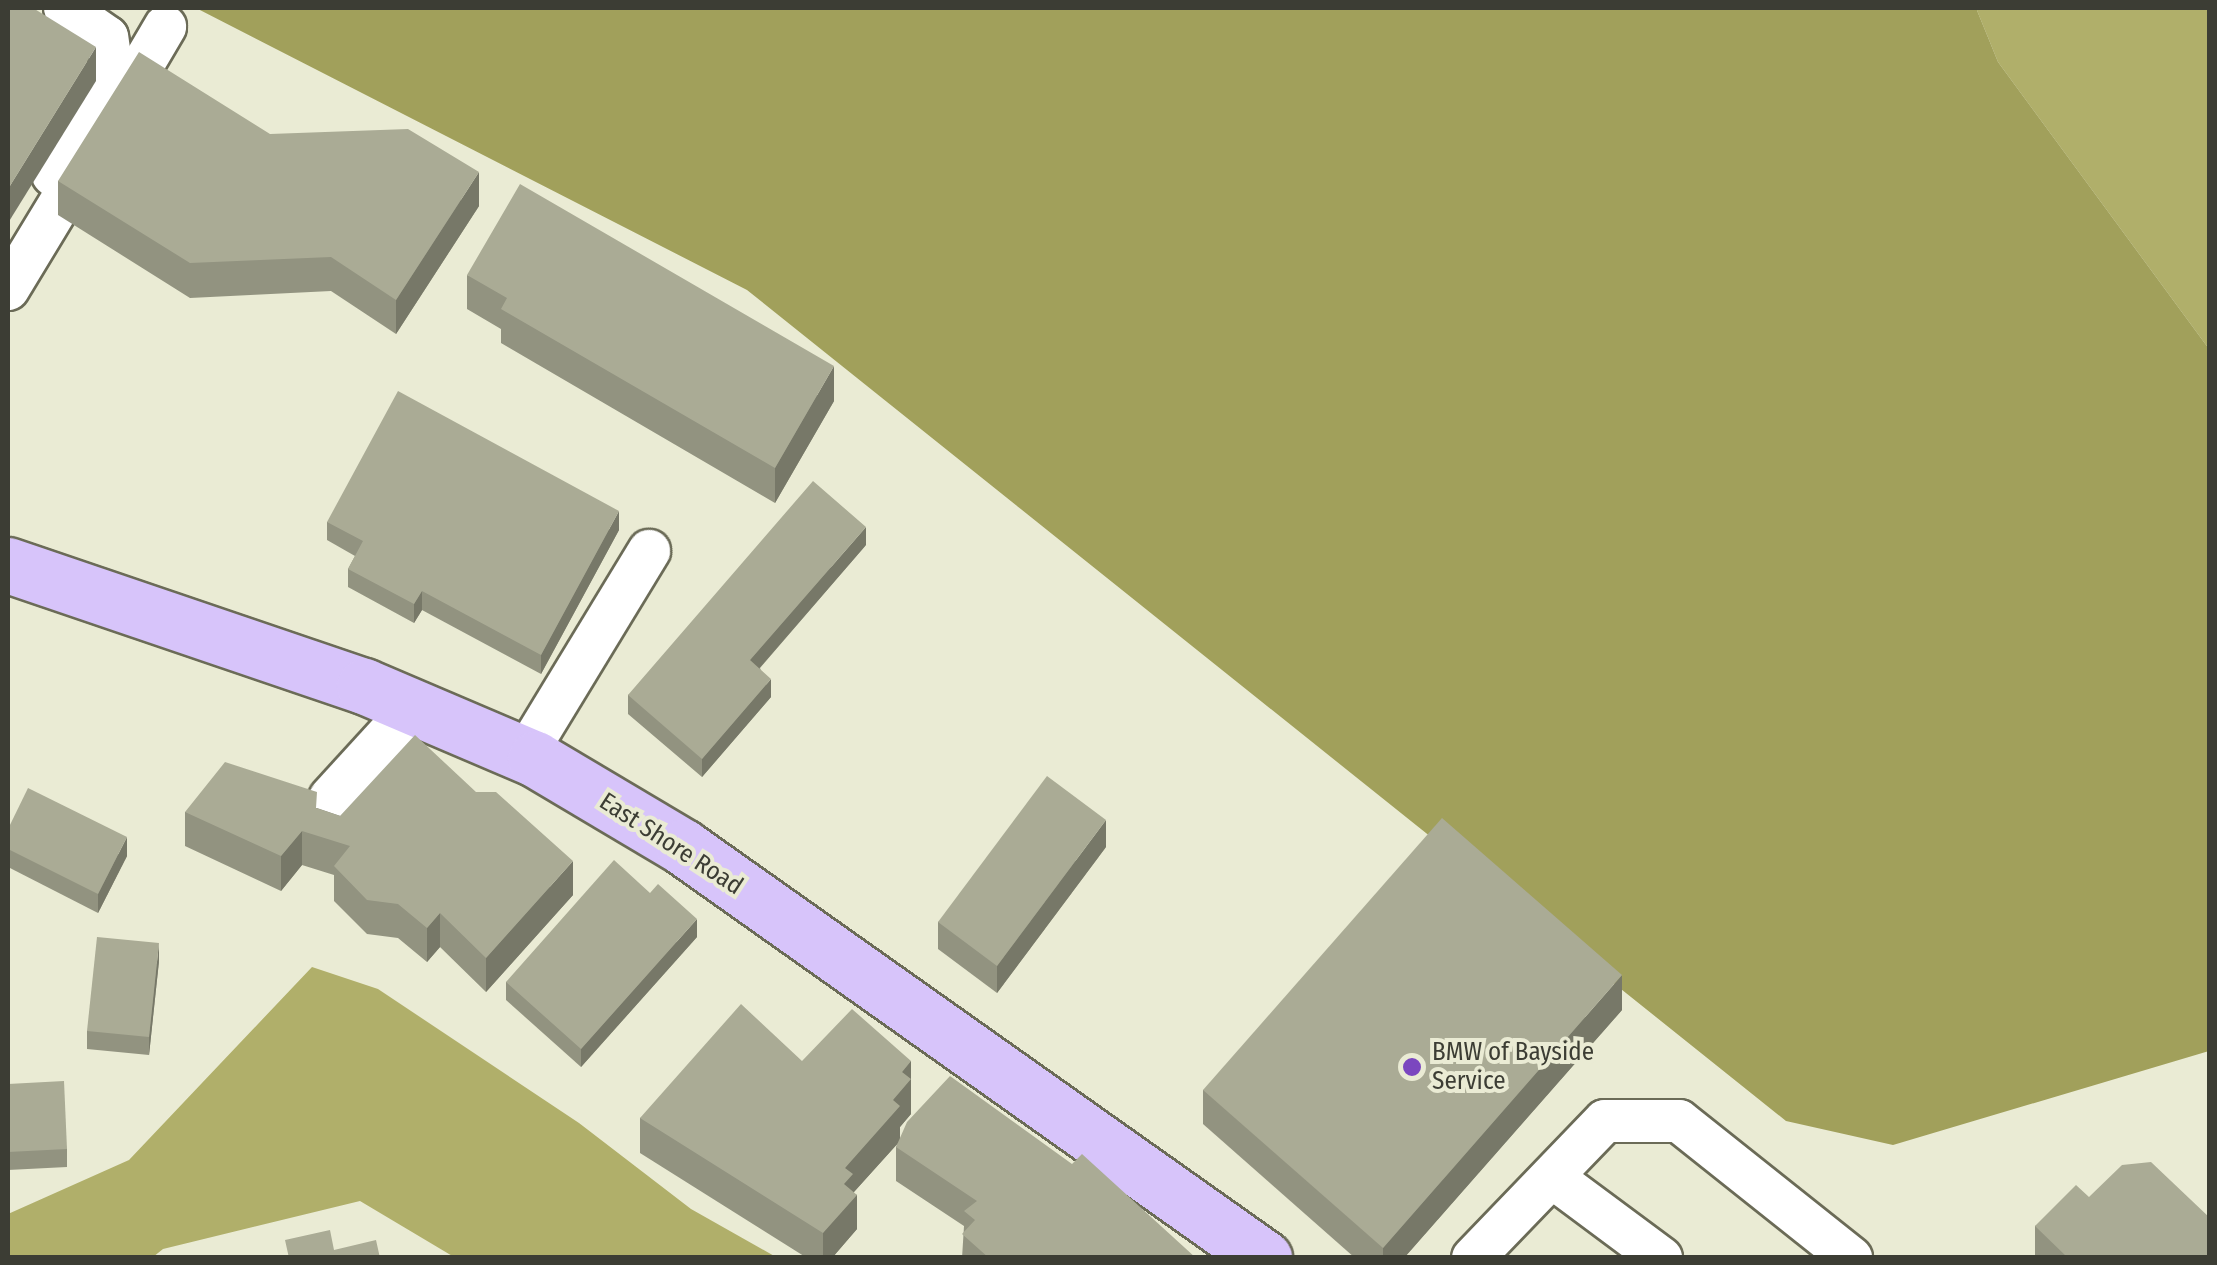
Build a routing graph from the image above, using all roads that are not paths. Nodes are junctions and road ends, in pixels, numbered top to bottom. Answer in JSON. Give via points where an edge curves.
{"nodes":[{"id":1,"x":65,"y":8,"type":"edge"},
{"id":2,"x":165,"y":28,"type":"dead end"},
{"id":3,"x":8,"y":248,"type":"edge"},
{"id":4,"x":8,"y":289,"type":"edge"},
{"id":5,"x":650,"y":551,"type":"dead end"},
{"id":6,"x":8,"y":566,"type":"edge"},
{"id":7,"x":413,"y":707,"type":"junction"},
{"id":8,"x":525,"y":755,"type":"junction"},
{"id":9,"x":330,"y":798,"type":"dead end"},
{"id":10,"x":1552,"y":1177,"type":"junction"},
{"id":11,"x":1264,"y":1258,"type":"edge"},
{"id":12,"x":1473,"y":1258,"type":"edge"},
{"id":13,"x":1661,"y":1258,"type":"edge"},
{"id":14,"x":1851,"y":1258,"type":"edge"}],
"edges":[{"from":1,"to":3,"type":"lane","via":[[107,37],[112,71]]},
{"from":2,"to":4,"type":"lane"},
{"from":5,"to":8,"type":"lane"},
{"from":6,"to":7,"type":"main road","name":"East Shore Road"},
{"from":7,"to":8,"type":"main road","name":"East Shore Road"},
{"from":7,"to":9,"type":"lane"},
{"from":8,"to":11,"type":"main road","name":"East Shore Road","via":[[683,847]]},
{"from":10,"to":12,"type":"lane"},
{"from":10,"to":13,"type":"lane"},
{"from":10,"to":14,"type":"lane","via":[[1605,1121],[1679,1121]]}]}
